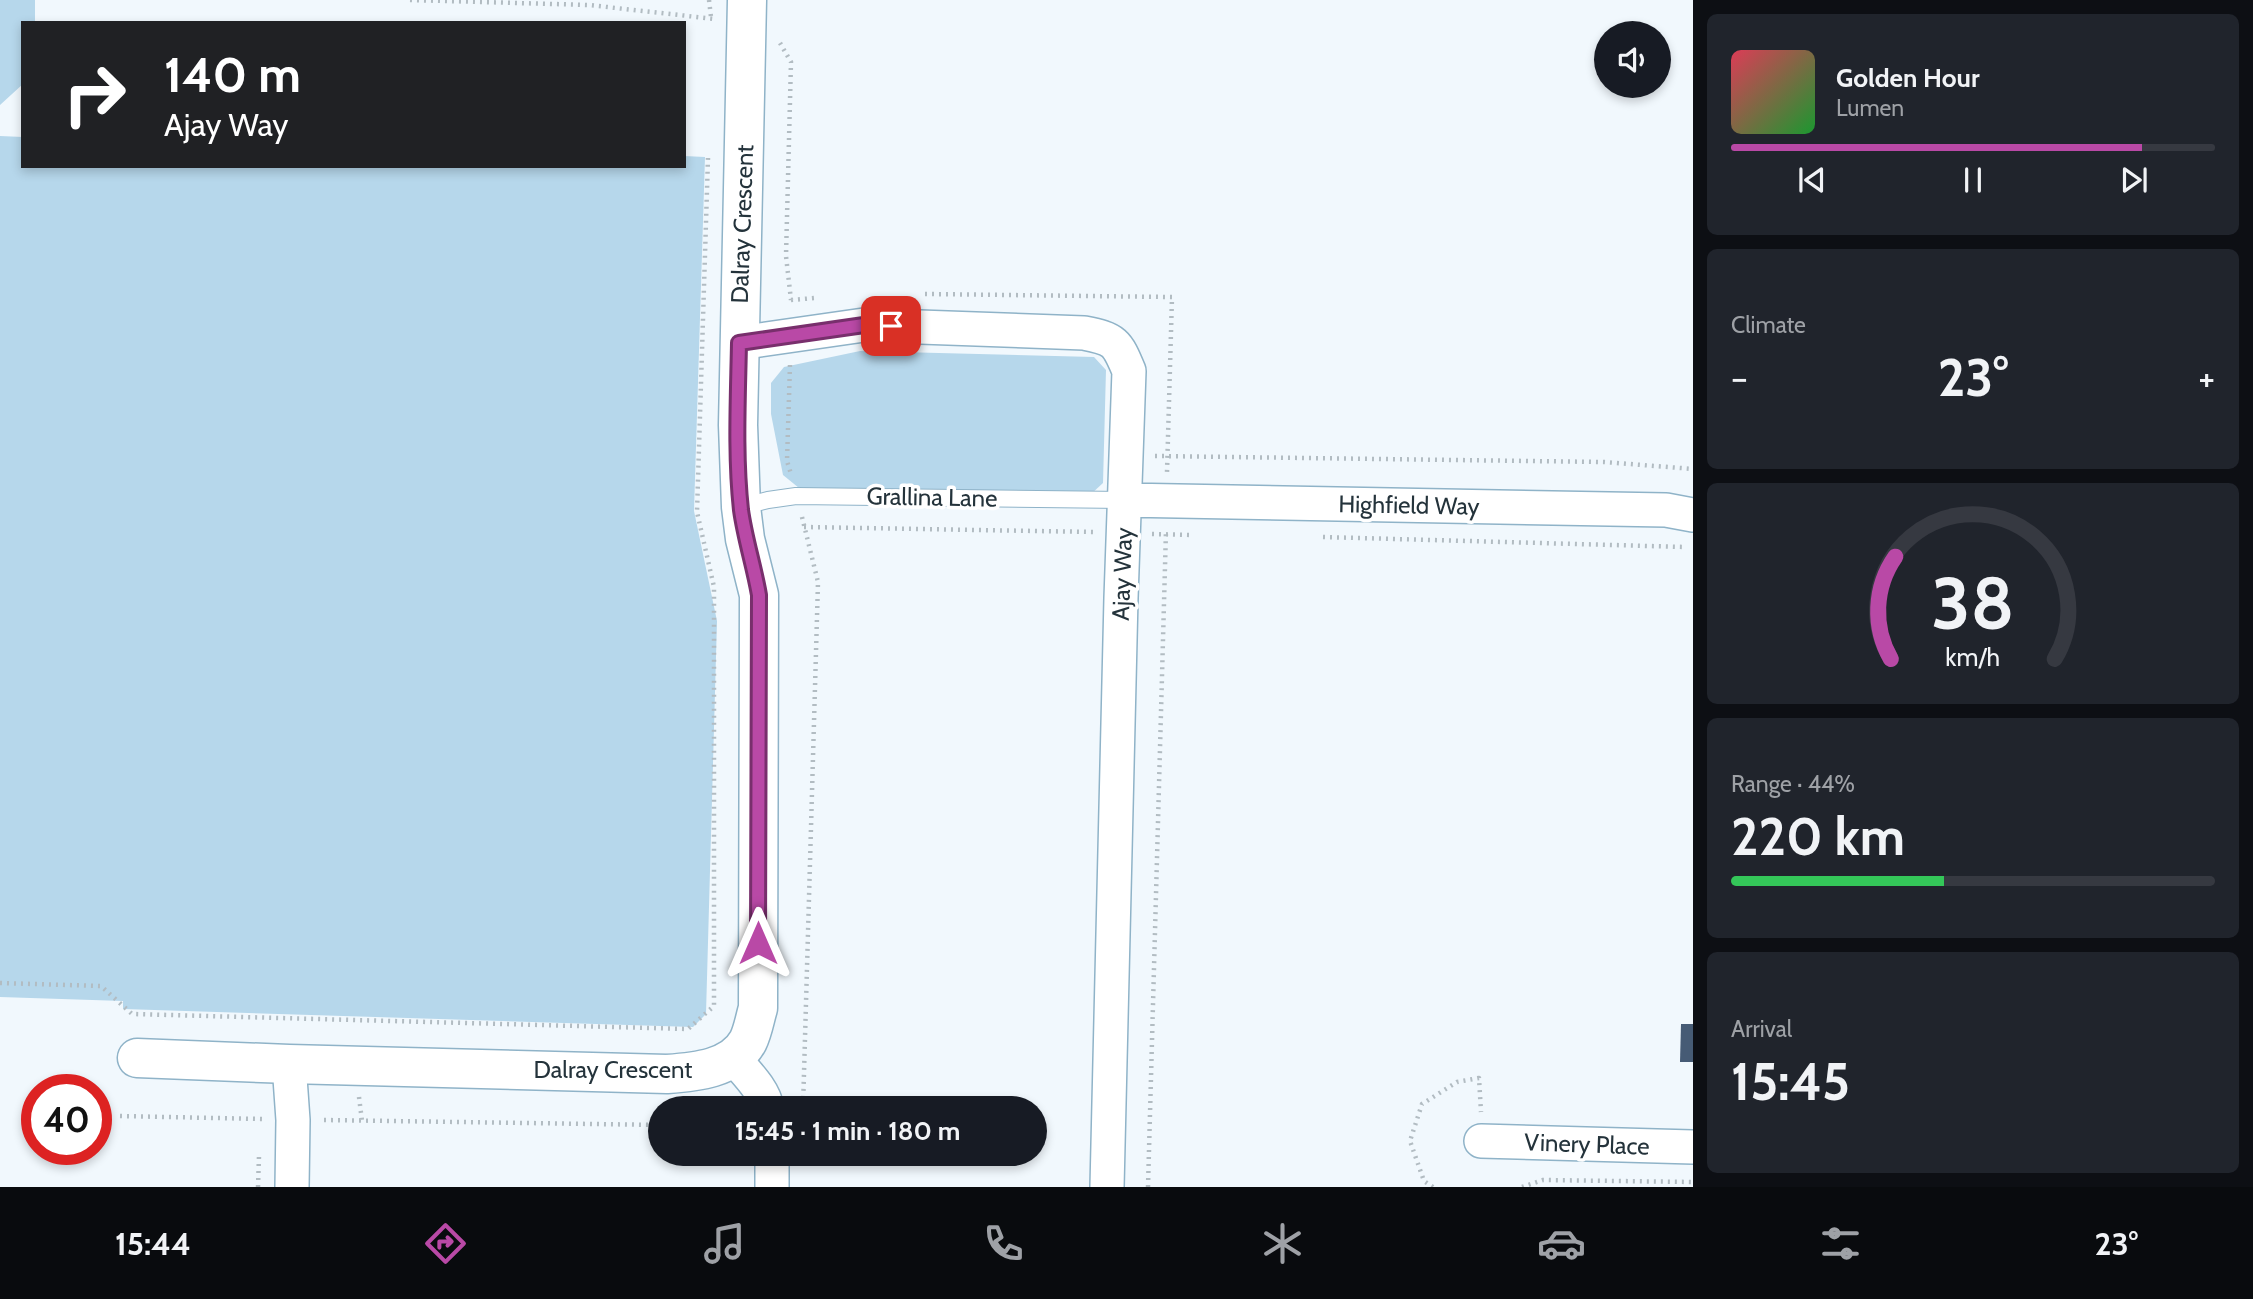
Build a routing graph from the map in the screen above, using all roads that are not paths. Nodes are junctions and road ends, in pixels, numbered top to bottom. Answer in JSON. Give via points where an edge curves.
{"nodes":[{"id":1,"x":746,"y":21,"type":"edge"},
{"id":2,"x":739,"y":343,"type":"junction"},
{"id":3,"x":1124,"y":500,"type":"junction"},
{"id":4,"x":741,"y":508,"type":"junction"},
{"id":5,"x":1693,"y":515,"type":"edge"},
{"id":6,"x":733,"y":1057,"type":"junction"},
{"id":7,"x":137,"y":1058,"type":"dead end"},
{"id":8,"x":289,"y":1065,"type":"junction"},
{"id":9,"x":763,"y":1096,"type":"edge"},
{"id":10,"x":1481,"y":1141,"type":"road end"},
{"id":11,"x":1693,"y":1147,"type":"edge"},
{"id":12,"x":772,"y":1166,"type":"edge"},
{"id":13,"x":292,"y":1187,"type":"edge"},
{"id":14,"x":772,"y":1187,"type":"edge"},
{"id":15,"x":1107,"y":1187,"type":"edge"}],
"edges":[{"from":1,"to":2,"type":"street","name":"Dalray Crescent"},
{"from":2,"to":3,"type":"street","name":"Ajay Way","via":[[864,325],[1084,333],[1107,338],[1121,352],[1129,371]]},
{"from":2,"to":4,"type":"street","name":"Dalray Crescent"},
{"from":3,"to":4,"type":"lane","name":"Grallina Lane","via":[[796,496]]},
{"from":3,"to":5,"type":"street","name":"Highfield Way","via":[[1666,510]]},
{"from":3,"to":15,"type":"street","name":"Ajay Way"},
{"from":4,"to":6,"type":"street","name":"Dalray Crescent","via":[[759,595],[758,1008],[748,1042]]},
{"from":6,"to":8,"type":"street","name":"Dalray Crescent","via":[[698,1071],[667,1074]]},
{"from":6,"to":9,"type":"street"},
{"from":7,"to":8,"type":"street","name":"Dalray Crescent"},
{"from":8,"to":13,"type":"street"},
{"from":10,"to":11,"type":"street","name":"Vinery Place"},
{"from":12,"to":14,"type":"street"}]}
